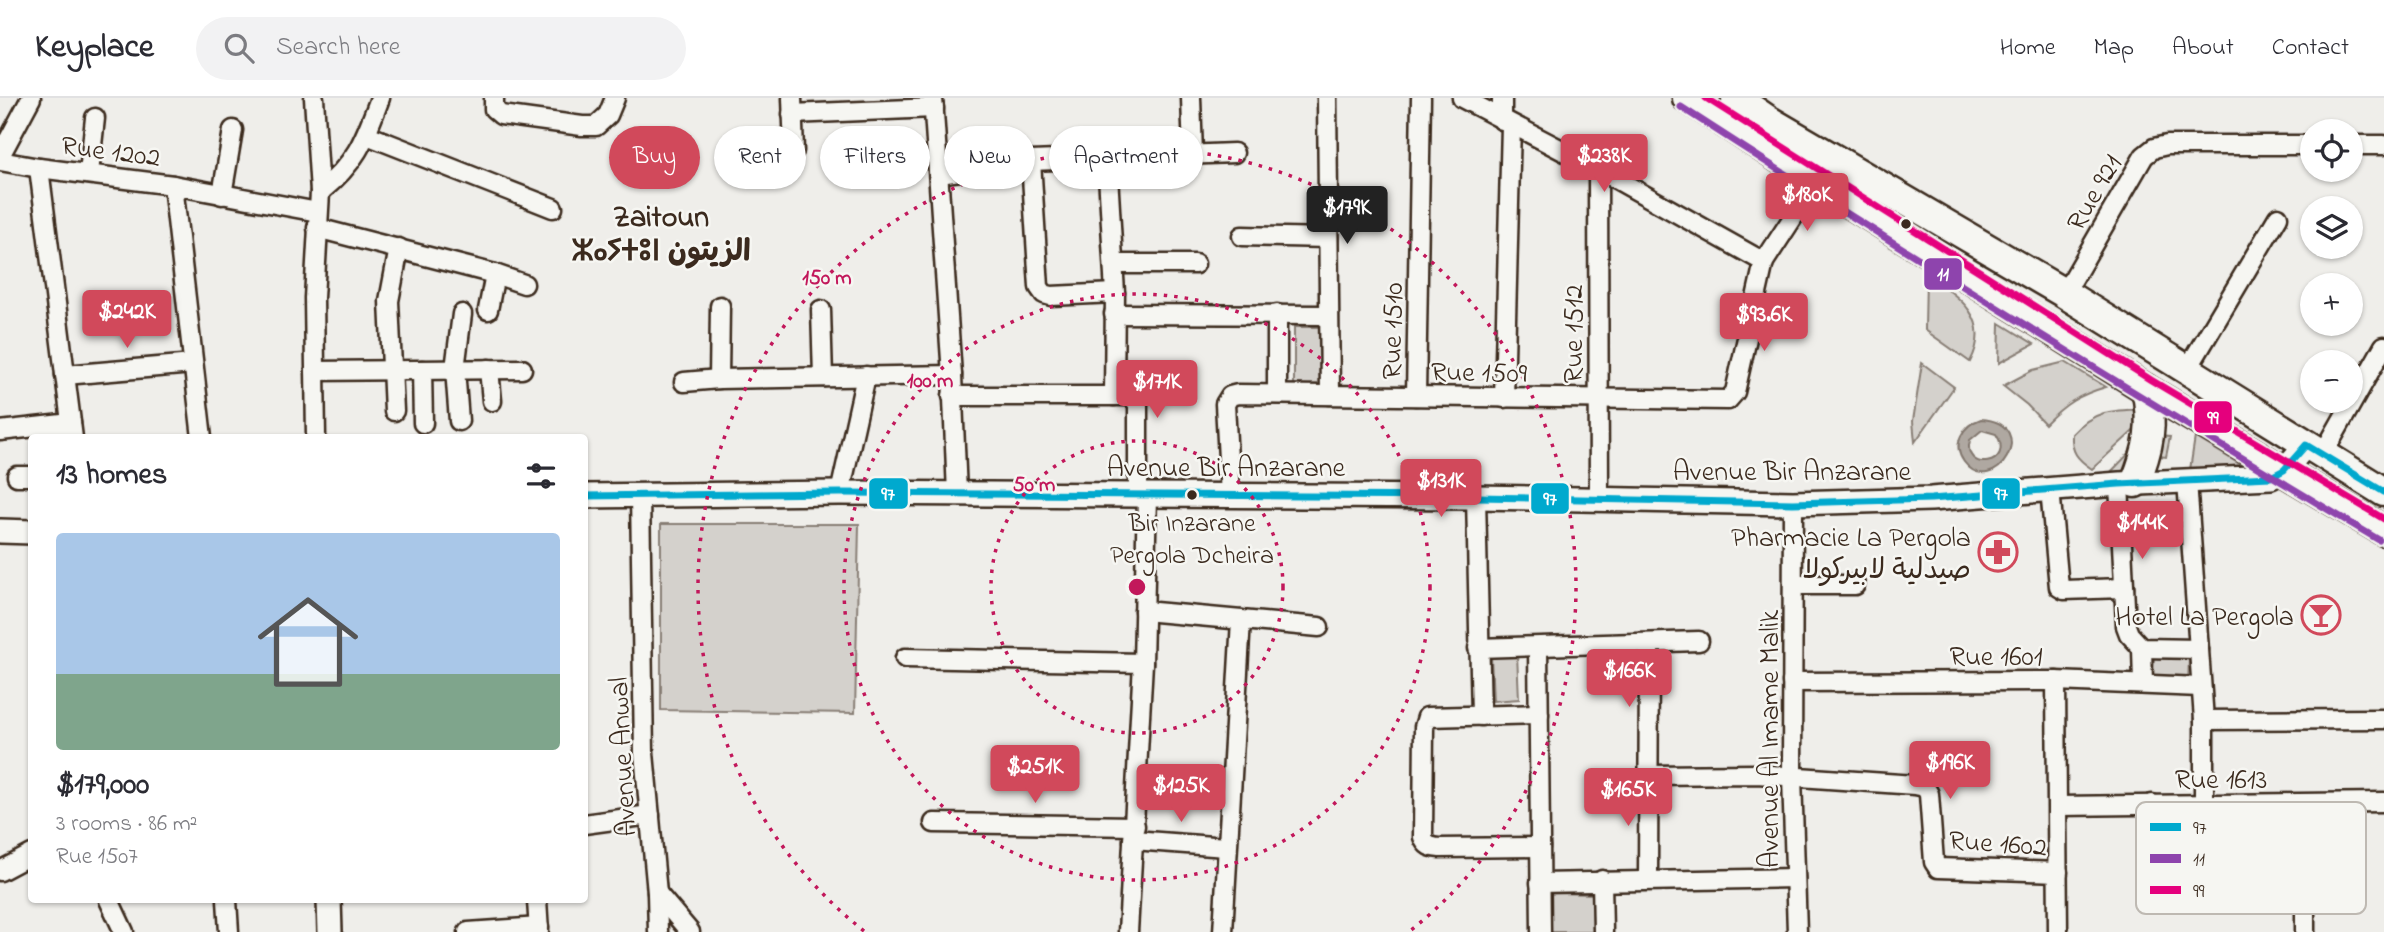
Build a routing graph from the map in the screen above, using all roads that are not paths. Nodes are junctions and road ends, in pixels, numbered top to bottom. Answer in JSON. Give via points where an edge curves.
{"nodes":[{"id":1,"x":30,"y":98,"type":"edge"},
{"id":2,"x":314,"y":98,"type":"edge"},
{"id":3,"x":380,"y":98,"type":"edge"},
{"id":4,"x":494,"y":98,"type":"edge"},
{"id":5,"x":615,"y":98,"type":"edge"},
{"id":6,"x":1191,"y":98,"type":"edge"},
{"id":7,"x":1327,"y":98,"type":"edge"},
{"id":8,"x":1421,"y":98,"type":"edge"},
{"id":9,"x":1462,"y":98,"type":"edge"},
{"id":10,"x":1502,"y":98,"type":"edge"},
{"id":11,"x":1687,"y":98,"type":"edge"},
{"id":12,"x":1735,"y":98,"type":"edge"},
{"id":13,"x":934,"y":103,"type":"edge"},
{"id":14,"x":792,"y":106,"type":"edge"},
{"id":15,"x":95,"y":118,"type":"dead end"},
{"id":16,"x":1507,"y":123,"type":"junction"},
{"id":17,"x":793,"y":126,"type":"edge"},
{"id":18,"x":1192,"y":126,"type":"edge"},
{"id":19,"x":233,"y":130,"type":"dead end"},
{"id":20,"x":367,"y":135,"type":"junction"},
{"id":21,"x":2300,"y":145,"type":"edge"},
{"id":22,"x":2363,"y":145,"type":"edge"},
{"id":23,"x":2384,"y":145,"type":"edge"},
{"id":24,"x":1234,"y":153,"type":"dead end"},
{"id":25,"x":1203,"y":154,"type":"edge"},
{"id":26,"x":0,"y":158,"type":"edge"},
{"id":27,"x":39,"y":168,"type":"junction"},
{"id":28,"x":1598,"y":169,"type":"junction"},
{"id":29,"x":89,"y":173,"type":"junction"},
{"id":30,"x":944,"y":173,"type":"edge"},
{"id":31,"x":939,"y":174,"type":"junction"},
{"id":32,"x":1816,"y":182,"type":"junction"},
{"id":33,"x":173,"y":185,"type":"junction"},
{"id":34,"x":1033,"y":189,"type":"edge"},
{"id":35,"x":1109,"y":189,"type":"edge"},
{"id":36,"x":320,"y":192,"type":"junction"},
{"id":37,"x":222,"y":195,"type":"junction"},
{"id":38,"x":553,"y":208,"type":"dead end"},
{"id":39,"x":2278,"y":217,"type":"dead end"},
{"id":40,"x":318,"y":220,"type":"junction"},
{"id":41,"x":1242,"y":236,"type":"dead end"},
{"id":42,"x":1328,"y":237,"type":"junction"},
{"id":43,"x":399,"y":248,"type":"junction"},
{"id":44,"x":1764,"y":262,"type":"junction"},
{"id":45,"x":1114,"y":264,"type":"junction"},
{"id":46,"x":1195,"y":264,"type":"dead end"},
{"id":47,"x":495,"y":274,"type":"junction"},
{"id":48,"x":524,"y":284,"type":"dead end"},
{"id":49,"x":2062,"y":292,"type":"junction"},
{"id":50,"x":1115,"y":293,"type":"junction"},
{"id":51,"x":720,"y":306,"type":"dead end"},
{"id":52,"x":488,"y":310,"type":"dead end"},
{"id":53,"x":821,"y":310,"type":"dead end"},
{"id":54,"x":462,"y":314,"type":"dead end"},
{"id":55,"x":1114,"y":314,"type":"junction"},
{"id":56,"x":1277,"y":314,"type":"junction"},
{"id":57,"x":1328,"y":314,"type":"junction"},
{"id":58,"x":2384,"y":346,"type":"edge"},
{"id":59,"x":193,"y":364,"type":"junction"},
{"id":60,"x":455,"y":369,"type":"junction"},
{"id":61,"x":489,"y":369,"type":"junction"},
{"id":62,"x":522,"y":369,"type":"dead end"},
{"id":63,"x":393,"y":370,"type":"junction"},
{"id":64,"x":422,"y":370,"type":"junction"},
{"id":65,"x":2187,"y":370,"type":"junction"},
{"id":66,"x":315,"y":371,"type":"junction"},
{"id":67,"x":65,"y":375,"type":"junction"},
{"id":68,"x":866,"y":376,"type":"junction"},
{"id":69,"x":952,"y":376,"type":"junction"},
{"id":70,"x":823,"y":377,"type":"junction"},
{"id":71,"x":719,"y":379,"type":"junction"},
{"id":72,"x":684,"y":382,"type":"dead end"},
{"id":73,"x":2146,"y":388,"type":"junction"},
{"id":74,"x":1277,"y":394,"type":"junction"},
{"id":75,"x":1330,"y":395,"type":"junction"},
{"id":76,"x":952,"y":396,"type":"junction"},
{"id":77,"x":1114,"y":396,"type":"junction"},
{"id":78,"x":1416,"y":396,"type":"junction"},
{"id":79,"x":1504,"y":398,"type":"junction"},
{"id":80,"x":1598,"y":399,"type":"junction"},
{"id":81,"x":492,"y":401,"type":"dead end"},
{"id":82,"x":394,"y":411,"type":"dead end"},
{"id":83,"x":459,"y":421,"type":"dead end"},
{"id":84,"x":423,"y":423,"type":"dead end"},
{"id":85,"x":72,"y":430,"type":"edge"},
{"id":86,"x":0,"y":431,"type":"edge"},
{"id":87,"x":202,"y":434,"type":"edge"},
{"id":88,"x":316,"y":434,"type":"edge"},
{"id":89,"x":2314,"y":450,"type":"junction"},
{"id":90,"x":2284,"y":470,"type":"junction"},
{"id":91,"x":2187,"y":481,"type":"junction"},
{"id":92,"x":2127,"y":484,"type":"junction"},
{"id":93,"x":2050,"y":489,"type":"junction"},
{"id":94,"x":2384,"y":492,"type":"edge"},
{"id":95,"x":840,"y":493,"type":"junction"},
{"id":96,"x":640,"y":494,"type":"junction"},
{"id":97,"x":957,"y":494,"type":"junction"},
{"id":98,"x":1142,"y":495,"type":"junction"},
{"id":99,"x":588,"y":496,"type":"edge"},
{"id":100,"x":1230,"y":496,"type":"junction"},
{"id":101,"x":1476,"y":497,"type":"junction"},
{"id":102,"x":1599,"y":500,"type":"junction"},
{"id":103,"x":1793,"y":503,"type":"junction"},
{"id":104,"x":0,"y":531,"type":"edge"},
{"id":105,"x":2384,"y":531,"type":"edge"},
{"id":106,"x":28,"y":532,"type":"edge"},
{"id":107,"x":1795,"y":585,"type":"junction"},
{"id":108,"x":1854,"y":585,"type":"dead end"},
{"id":109,"x":2124,"y":588,"type":"junction"},
{"id":110,"x":1144,"y":611,"type":"junction"},
{"id":111,"x":1241,"y":620,"type":"junction"},
{"id":112,"x":1319,"y":626,"type":"dead end"},
{"id":113,"x":1699,"y":641,"type":"dead end"},
{"id":114,"x":1649,"y":644,"type":"junction"},
{"id":115,"x":1538,"y":646,"type":"junction"},
{"id":116,"x":1478,"y":648,"type":"junction"},
{"id":117,"x":2142,"y":648,"type":"junction"},
{"id":118,"x":2199,"y":649,"type":"junction"},
{"id":119,"x":905,"y":658,"type":"dead end"},
{"id":120,"x":1143,"y":663,"type":"junction"},
{"id":121,"x":2056,"y":681,"type":"junction"},
{"id":122,"x":1792,"y":682,"type":"junction"},
{"id":123,"x":2143,"y":684,"type":"junction"},
{"id":124,"x":2200,"y":687,"type":"junction"},
{"id":125,"x":1539,"y":714,"type":"junction"},
{"id":126,"x":1481,"y":716,"type":"junction"},
{"id":127,"x":2384,"y":719,"type":"edge"},
{"id":128,"x":2204,"y":720,"type":"junction"},
{"id":129,"x":1647,"y":775,"type":"junction"},
{"id":130,"x":1793,"y":776,"type":"junction"},
{"id":131,"x":2204,"y":802,"type":"edge"},
{"id":132,"x":2366,"y":802,"type":"edge"},
{"id":133,"x":2384,"y":802,"type":"edge"},
{"id":134,"x":2136,"y":804,"type":"edge"},
{"id":135,"x":2058,"y":806,"type":"junction"},
{"id":136,"x":650,"y":815,"type":"junction"},
{"id":137,"x":588,"y":823,"type":"edge"},
{"id":138,"x":934,"y":823,"type":"dead end"},
{"id":139,"x":1134,"y":832,"type":"junction"},
{"id":140,"x":1226,"y":847,"type":"junction"},
{"id":141,"x":1540,"y":847,"type":"junction"},
{"id":142,"x":28,"y":856,"type":"edge"},
{"id":143,"x":0,"y":868,"type":"edge"},
{"id":144,"x":2058,"y":872,"type":"junction"},
{"id":145,"x":1795,"y":878,"type":"junction"},
{"id":146,"x":1602,"y":880,"type":"junction"},
{"id":147,"x":1648,"y":880,"type":"junction"},
{"id":148,"x":1540,"y":883,"type":"junction"},
{"id":149,"x":657,"y":893,"type":"junction"},
{"id":150,"x":110,"y":903,"type":"edge"},
{"id":151,"x":227,"y":903,"type":"edge"},
{"id":152,"x":329,"y":903,"type":"edge"},
{"id":153,"x":537,"y":903,"type":"edge"},
{"id":154,"x":2305,"y":914,"type":"edge"},
{"id":155,"x":539,"y":929,"type":"edge"},
{"id":156,"x":118,"y":930,"type":"edge"},
{"id":157,"x":229,"y":932,"type":"edge"},
{"id":158,"x":330,"y":932,"type":"edge"},
{"id":159,"x":468,"y":932,"type":"edge"},
{"id":160,"x":658,"y":932,"type":"edge"},
{"id":161,"x":690,"y":932,"type":"edge"},
{"id":162,"x":1128,"y":932,"type":"edge"},
{"id":163,"x":1223,"y":932,"type":"edge"},
{"id":164,"x":1541,"y":932,"type":"edge"},
{"id":165,"x":1603,"y":932,"type":"edge"},
{"id":166,"x":1797,"y":932,"type":"edge"},
{"id":167,"x":2059,"y":932,"type":"edge"},
{"id":168,"x":2305,"y":932,"type":"edge"}],
"edges":[{"from":1,"to":26,"type":"street"},
{"from":2,"to":36,"type":"street"},
{"from":3,"to":20,"type":"street"},
{"from":4,"to":5,"type":"street","via":[[494,109],[501,115],[582,126],[596,126],[608,116]]},
{"from":6,"to":18,"type":"street"},
{"from":7,"to":42,"type":"street"},
{"from":8,"to":78,"type":"street","name":"Rue 1510"},
{"from":9,"to":16,"type":"street"},
{"from":10,"to":16,"type":"street"},
{"from":11,"to":32,"type":"main road"},
{"from":12,"to":49,"type":"main road"},
{"from":13,"to":14,"type":"street"},
{"from":13,"to":31,"type":"street"},
{"from":14,"to":17,"type":"street"},
{"from":15,"to":29,"type":"street"},
{"from":16,"to":28,"type":"street"},
{"from":16,"to":79,"type":"street"},
{"from":19,"to":37,"type":"street"},
{"from":20,"to":36,"type":"street","via":[[350,164]]},
{"from":20,"to":38,"type":"street"},
{"from":21,"to":49,"type":"street","name":"Rue 921","via":[[2154,148],[2144,156]]},
{"from":22,"to":23,"type":"street"},
{"from":24,"to":25,"type":"street"},
{"from":26,"to":27,"type":"street"},
{"from":27,"to":29,"type":"street","name":"Rue 1202"},
{"from":27,"to":67,"type":"street","name":"Rue 1202"},
{"from":28,"to":44,"type":"street"},
{"from":28,"to":80,"type":"street","name":"Rue 1512"},
{"from":29,"to":33,"type":"street","name":"Rue 1202"},
{"from":30,"to":31,"type":"street"},
{"from":31,"to":69,"type":"street"},
{"from":32,"to":44,"type":"street"},
{"from":32,"to":73,"type":"main road"},
{"from":33,"to":37,"type":"street","name":"Rue 1202"},
{"from":33,"to":59,"type":"street"},
{"from":34,"to":50,"type":"street","via":[[1039,287],[1044,294]]},
{"from":35,"to":45,"type":"street"},
{"from":36,"to":40,"type":"street"},
{"from":37,"to":40,"type":"street","name":"Rue 1202"},
{"from":39,"to":65,"type":"street"},
{"from":40,"to":43,"type":"street","name":"Rue 1202"},
{"from":40,"to":66,"type":"street"},
{"from":41,"to":42,"type":"street"},
{"from":42,"to":57,"type":"street"},
{"from":43,"to":47,"type":"street","name":"Rue 1202"},
{"from":43,"to":63,"type":"street","via":[[389,301]]},
{"from":44,"to":80,"type":"street","name":"Rue 1509","via":[[1735,392],[1728,400]]},
{"from":45,"to":46,"type":"street"},
{"from":45,"to":50,"type":"street"},
{"from":47,"to":48,"type":"street","name":"Rue 1202"},
{"from":47,"to":52,"type":"street"},
{"from":49,"to":65,"type":"main road"},
{"from":50,"to":55,"type":"street"},
{"from":51,"to":71,"type":"street"},
{"from":53,"to":70,"type":"street"},
{"from":54,"to":60,"type":"street"},
{"from":55,"to":56,"type":"street"},
{"from":55,"to":77,"type":"street"},
{"from":56,"to":57,"type":"street"},
{"from":56,"to":74,"type":"street"},
{"from":57,"to":75,"type":"street"},
{"from":58,"to":89,"type":"street"},
{"from":59,"to":67,"type":"street"},
{"from":59,"to":87,"type":"street"},
{"from":60,"to":61,"type":"street"},
{"from":60,"to":64,"type":"street"},
{"from":60,"to":83,"type":"street"},
{"from":61,"to":62,"type":"street"},
{"from":61,"to":81,"type":"street"},
{"from":63,"to":64,"type":"street"},
{"from":63,"to":66,"type":"street"},
{"from":63,"to":82,"type":"street"},
{"from":64,"to":84,"type":"street"},
{"from":65,"to":89,"type":"main road"},
{"from":66,"to":88,"type":"street"},
{"from":67,"to":85,"type":"street","name":"Rue 1202"},
{"from":68,"to":69,"type":"street"},
{"from":68,"to":70,"type":"street"},
{"from":68,"to":95,"type":"street"},
{"from":69,"to":76,"type":"street"},
{"from":70,"to":71,"type":"street"},
{"from":71,"to":72,"type":"street"},
{"from":73,"to":90,"type":"main road"},
{"from":73,"to":92,"type":"main road","via":[[2147,453]]},
{"from":74,"to":75,"type":"street","name":"Rue 1509"},
{"from":74,"to":100,"type":"street","name":"Rue 1509","via":[[1238,394],[1225,404]]},
{"from":75,"to":78,"type":"street","name":"Rue 1509"},
{"from":76,"to":77,"type":"street"},
{"from":76,"to":97,"type":"street"},
{"from":77,"to":98,"type":"street","via":[[1130,396],[1138,403]]},
{"from":78,"to":79,"type":"street","name":"Rue 1509"},
{"from":79,"to":80,"type":"street","name":"Rue 1509"},
{"from":80,"to":102,"type":"street","name":"Rue 1512"},
{"from":85,"to":86,"type":"street"},
{"from":89,"to":90,"type":"street"},
{"from":89,"to":94,"type":"main road"},
{"from":90,"to":91,"type":"street","name":"Avenue Bir Anzarane","via":[[2271,477]]},
{"from":90,"to":105,"type":"main road"},
{"from":91,"to":92,"type":"street","name":"Avenue Bir Anzarane"},
{"from":91,"to":118,"type":"street"},
{"from":92,"to":93,"type":"street","name":"Avenue Bir Anzarane"},
{"from":92,"to":109,"type":"street"},
{"from":93,"to":103,"type":"street","name":"Avenue Bir Anzarane","via":[[1931,499]]},
{"from":93,"to":109,"type":"street","via":[[2059,587]]},
{"from":95,"to":96,"type":"street","name":"Avenue Bir Anzarane"},
{"from":95,"to":97,"type":"street","name":"Avenue Bir Anzarane"},
{"from":96,"to":99,"type":"street","name":"Avenue Bir Anzarane"},
{"from":96,"to":136,"type":"street","name":"Avenue Anwal","via":[[644,753]]},
{"from":97,"to":98,"type":"street","name":"Avenue Bir Anzarane"},
{"from":98,"to":100,"type":"street","name":"Avenue Bir Anzarane"},
{"from":98,"to":110,"type":"street"},
{"from":100,"to":101,"type":"street","name":"Avenue Bir Anzarane"},
{"from":101,"to":102,"type":"street","name":"Avenue Bir Anzarane"},
{"from":101,"to":116,"type":"street"},
{"from":102,"to":103,"type":"street","name":"Avenue Bir Anzarane"},
{"from":103,"to":107,"type":"street","name":"Avenue Al Imame Malik"},
{"from":104,"to":106,"type":"street"},
{"from":107,"to":108,"type":"street"},
{"from":107,"to":122,"type":"street","name":"Avenue Al Imame Malik"},
{"from":109,"to":117,"type":"street","via":[[2126,626]]},
{"from":110,"to":111,"type":"street"},
{"from":110,"to":120,"type":"street"},
{"from":111,"to":112,"type":"street"},
{"from":111,"to":140,"type":"street"},
{"from":113,"to":114,"type":"street"},
{"from":114,"to":115,"type":"street"},
{"from":114,"to":129,"type":"street"},
{"from":115,"to":116,"type":"street"},
{"from":115,"to":125,"type":"street"},
{"from":116,"to":126,"type":"street"},
{"from":117,"to":118,"type":"street"},
{"from":117,"to":123,"type":"street"},
{"from":118,"to":124,"type":"street"},
{"from":119,"to":120,"type":"street"},
{"from":120,"to":139,"type":"street"},
{"from":121,"to":122,"type":"street","name":"Rue 1601"},
{"from":121,"to":123,"type":"street","name":"Rue 1601"},
{"from":121,"to":135,"type":"street"},
{"from":122,"to":130,"type":"street","name":"Avenue Al Imame Malik"},
{"from":123,"to":124,"type":"street","name":"Rue 1601"},
{"from":124,"to":128,"type":"street"},
{"from":125,"to":126,"type":"street"},
{"from":125,"to":141,"type":"street"},
{"from":126,"to":141,"type":"street","via":[[1434,716],[1425,721],[1425,843],[1440,848]]},
{"from":127,"to":128,"type":"street"},
{"from":128,"to":131,"type":"street"},
{"from":129,"to":130,"type":"street"},
{"from":129,"to":147,"type":"street"},
{"from":130,"to":144,"type":"street","name":"Rue 1602","via":[[1925,787],[1938,868]]},
{"from":130,"to":145,"type":"street","name":"Avenue Al Imame Malik"},
{"from":132,"to":133,"type":"street","name":"Rue 1613"},
{"from":134,"to":135,"type":"street","name":"Rue 1613"},
{"from":135,"to":144,"type":"street"},
{"from":136,"to":137,"type":"street"},
{"from":136,"to":149,"type":"street","name":"Avenue Anwal"},
{"from":138,"to":139,"type":"street"},
{"from":139,"to":140,"type":"street"},
{"from":139,"to":162,"type":"street"},
{"from":140,"to":163,"type":"street"},
{"from":141,"to":148,"type":"street"},
{"from":142,"to":143,"type":"street"},
{"from":144,"to":167,"type":"street"},
{"from":145,"to":147,"type":"street"},
{"from":145,"to":166,"type":"street","name":"Avenue Al Imame Malik"},
{"from":146,"to":147,"type":"street"},
{"from":146,"to":148,"type":"street"},
{"from":146,"to":165,"type":"street"},
{"from":148,"to":164,"type":"street"},
{"from":149,"to":160,"type":"street","name":"Avenue Anwal"},
{"from":149,"to":161,"type":"street"},
{"from":150,"to":156,"type":"street"},
{"from":151,"to":157,"type":"street"},
{"from":152,"to":158,"type":"street"},
{"from":153,"to":155,"type":"street"},
{"from":154,"to":168,"type":"street"},
{"from":155,"to":159,"type":"street"}]}
